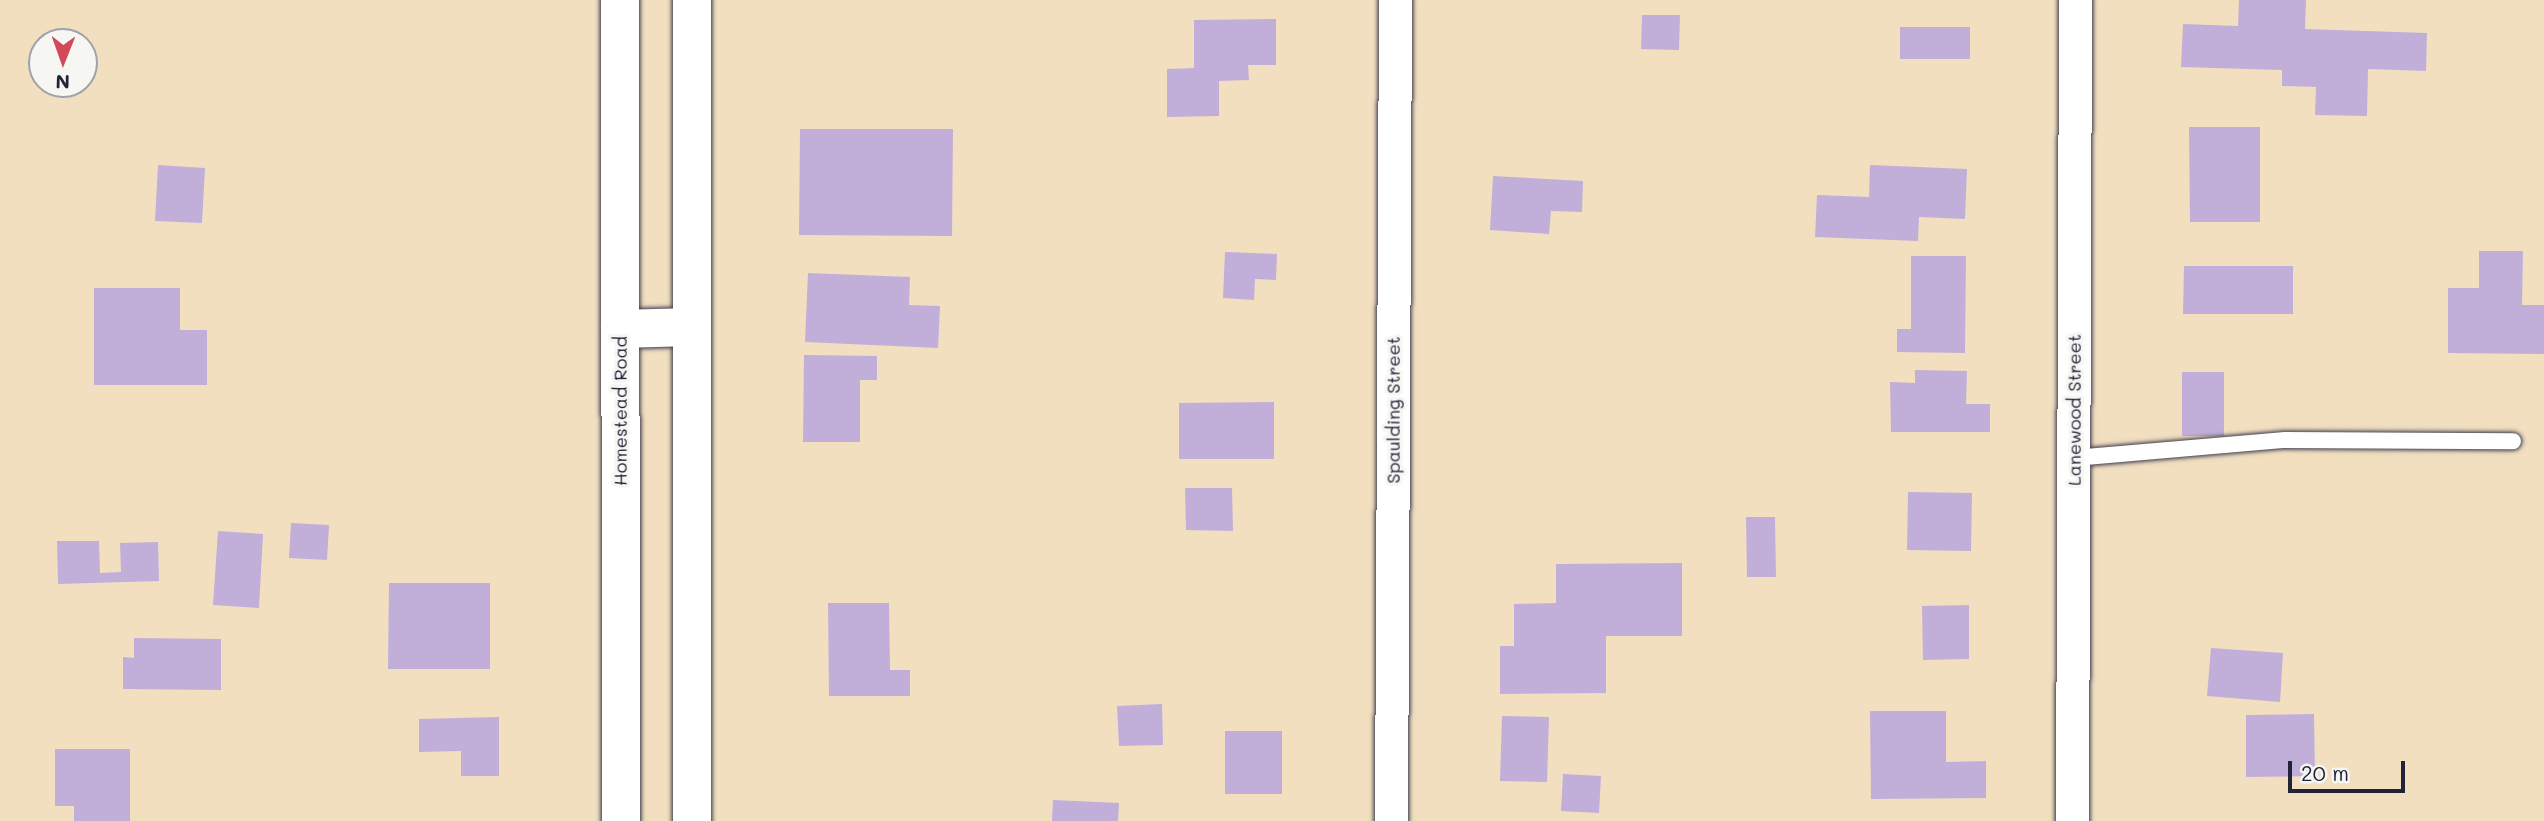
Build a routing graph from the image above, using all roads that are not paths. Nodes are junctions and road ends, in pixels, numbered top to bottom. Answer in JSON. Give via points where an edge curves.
{"nodes":[{"id":1,"x":620,"y":0,"type":"edge"},
{"id":2,"x":692,"y":0,"type":"edge"},
{"id":3,"x":1395,"y":0,"type":"edge"},
{"id":4,"x":2076,"y":0,"type":"edge"},
{"id":5,"x":691,"y":327,"type":"junction"},
{"id":6,"x":620,"y":329,"type":"junction"},
{"id":7,"x":2513,"y":441,"type":"dead end"},
{"id":8,"x":2074,"y":458,"type":"junction"},
{"id":9,"x":621,"y":821,"type":"edge"},
{"id":10,"x":692,"y":821,"type":"edge"},
{"id":11,"x":1391,"y":821,"type":"edge"},
{"id":12,"x":2072,"y":821,"type":"edge"}],
"edges":[{"from":1,"to":6,"type":"main road","name":"Homestead Road"},
{"from":2,"to":5,"type":"main road"},
{"from":3,"to":11,"type":"street","name":"Spaulding Street"},
{"from":4,"to":8,"type":"street","name":"Lanewood Street"},
{"from":5,"to":6,"type":"main road"},
{"from":5,"to":10,"type":"main road"},
{"from":6,"to":9,"type":"main road","name":"Homestead Road"},
{"from":7,"to":8,"type":"lane","via":[[2286,440]]},
{"from":8,"to":12,"type":"street","name":"Lanewood Street"}]}
